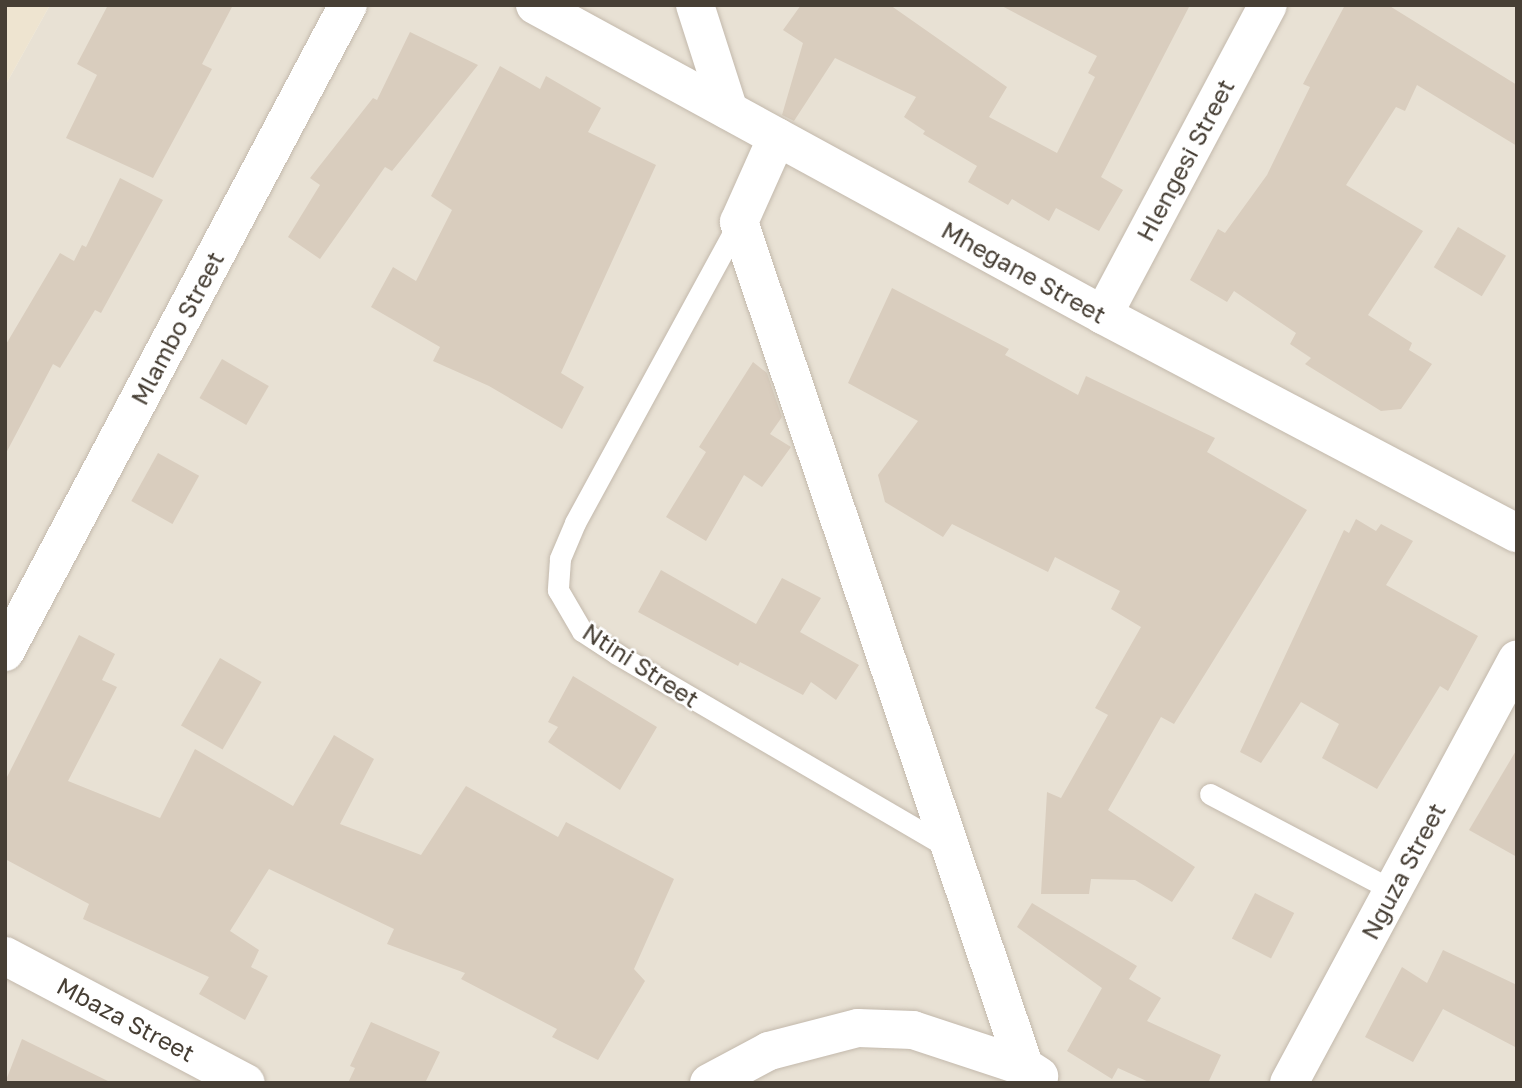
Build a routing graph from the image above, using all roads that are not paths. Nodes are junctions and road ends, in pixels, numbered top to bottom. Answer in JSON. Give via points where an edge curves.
{"nodes":[{"id":1,"x":348,"y":5,"type":"edge"},
{"id":2,"x":535,"y":5,"type":"edge"},
{"id":3,"x":695,"y":5,"type":"edge"},
{"id":4,"x":1268,"y":5,"type":"edge"},
{"id":5,"x":730,"y":111,"type":"junction"},
{"id":6,"x":777,"y":137,"type":"junction"},
{"id":7,"x":739,"y":222,"type":"junction"},
{"id":8,"x":1103,"y":315,"type":"junction"},
{"id":9,"x":1517,"y":533,"type":"edge"},
{"id":10,"x":5,"y":652,"type":"edge"},
{"id":11,"x":1517,"y":659,"type":"edge"},
{"id":12,"x":1210,"y":794,"type":"dead end"},
{"id":13,"x":951,"y":849,"type":"junction"},
{"id":14,"x":1392,"y":890,"type":"junction"},
{"id":15,"x":5,"y":956,"type":"edge"},
{"id":16,"x":1035,"y":1077,"type":"edge"},
{"id":17,"x":246,"y":1083,"type":"edge"},
{"id":18,"x":709,"y":1083,"type":"edge"},
{"id":19,"x":1289,"y":1083,"type":"edge"}],
"edges":[{"from":1,"to":10,"type":"street","name":"Mlambo Street"},
{"from":2,"to":5,"type":"street","name":"Mhegane Street"},
{"from":3,"to":5,"type":"street"},
{"from":4,"to":8,"type":"street","name":"Hlengesi Street"},
{"from":5,"to":6,"type":"street","name":"Mhegane Street"},
{"from":6,"to":7,"type":"street"},
{"from":6,"to":8,"type":"street","name":"Mhegane Street"},
{"from":7,"to":13,"type":"street"},
{"from":7,"to":13,"type":"lane","name":"Ntini Street","via":[[575,523],[559,559],[558,590],[582,631]]},
{"from":8,"to":9,"type":"street","name":"Mhegane Street"},
{"from":11,"to":14,"type":"street","name":"Nguza Street"},
{"from":12,"to":14,"type":"lane"},
{"from":13,"to":16,"type":"street"},
{"from":14,"to":19,"type":"street","name":"Nguza Street"},
{"from":15,"to":17,"type":"street","name":"Mbaza Street"},
{"from":16,"to":18,"type":"street","via":[[914,1030],[858,1028],[769,1051]]}]}
